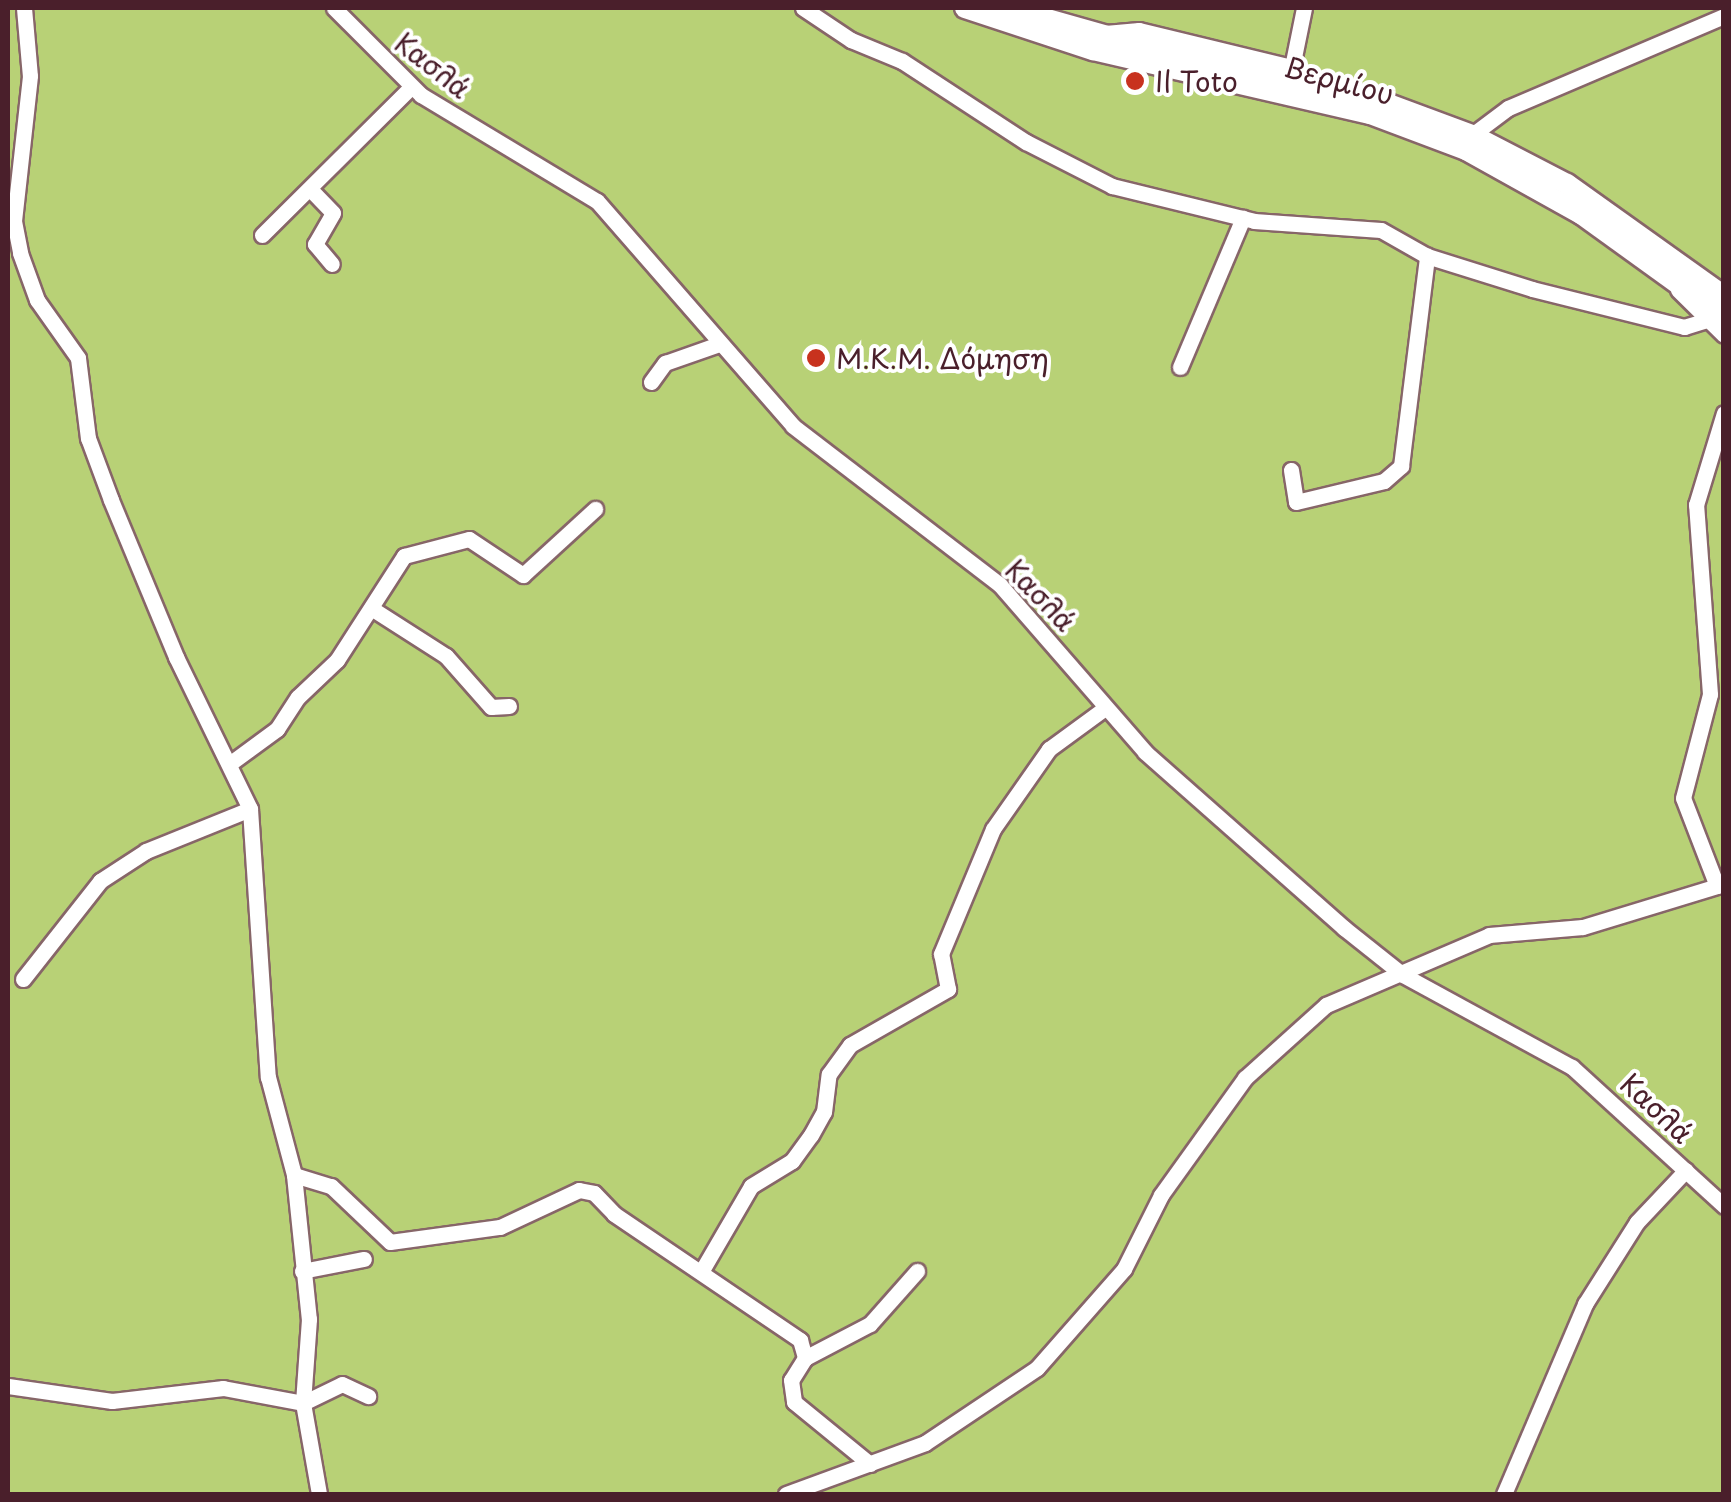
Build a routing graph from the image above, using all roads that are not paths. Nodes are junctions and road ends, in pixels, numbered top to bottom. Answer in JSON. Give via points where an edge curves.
{"nodes":[{"id":1,"x":24,"y":8,"type":"edge"},
{"id":2,"x":334,"y":8,"type":"edge"},
{"id":3,"x":802,"y":8,"type":"edge"},
{"id":4,"x":965,"y":8,"type":"edge"},
{"id":5,"x":1008,"y":8,"type":"edge"},
{"id":6,"x":1304,"y":8,"type":"edge"},
{"id":7,"x":1724,"y":16,"type":"edge"},
{"id":8,"x":1289,"y":80,"type":"junction"},
{"id":9,"x":411,"y":87,"type":"junction"},
{"id":10,"x":1469,"y":142,"type":"junction"},
{"id":11,"x":310,"y":189,"type":"junction"},
{"id":12,"x":1243,"y":218,"type":"junction"},
{"id":13,"x":262,"y":234,"type":"dead end"},
{"id":14,"x":1426,"y":256,"type":"junction"},
{"id":15,"x":332,"y":264,"type":"dead end"},
{"id":16,"x":1724,"y":296,"type":"edge"},
{"id":17,"x":1714,"y":319,"type":"edge"},
{"id":18,"x":1724,"y":335,"type":"edge"},
{"id":19,"x":720,"y":344,"type":"junction"},
{"id":20,"x":1180,"y":367,"type":"dead end"},
{"id":21,"x":651,"y":382,"type":"dead end"},
{"id":22,"x":1724,"y":412,"type":"edge"},
{"id":23,"x":1291,"y":470,"type":"dead end"},
{"id":24,"x":596,"y":509,"type":"dead end"},
{"id":25,"x":371,"y":608,"type":"junction"},
{"id":26,"x":509,"y":706,"type":"dead end"},
{"id":27,"x":1105,"y":708,"type":"junction"},
{"id":28,"x":232,"y":762,"type":"junction"},
{"id":29,"x":250,"y":808,"type":"junction"},
{"id":30,"x":1720,"y":885,"type":"edge"},
{"id":31,"x":1403,"y":975,"type":"junction"},
{"id":32,"x":24,"y":978,"type":"dead end"},
{"id":33,"x":1686,"y":1170,"type":"junction"},
{"id":34,"x":294,"y":1175,"type":"junction"},
{"id":35,"x":1724,"y":1206,"type":"edge"},
{"id":36,"x":364,"y":1259,"type":"dead end"},
{"id":37,"x":302,"y":1271,"type":"junction"},
{"id":38,"x":917,"y":1271,"type":"dead end"},
{"id":39,"x":701,"y":1272,"type":"junction"},
{"id":40,"x":805,"y":1358,"type":"junction"},
{"id":41,"x":8,"y":1386,"type":"edge"},
{"id":42,"x":368,"y":1396,"type":"dead end"},
{"id":43,"x":303,"y":1402,"type":"junction"},
{"id":44,"x":870,"y":1464,"type":"junction"},
{"id":45,"x":319,"y":1494,"type":"edge"},
{"id":46,"x":786,"y":1494,"type":"edge"},
{"id":47,"x":1504,"y":1494,"type":"edge"}],
"edges":[{"from":1,"to":28,"type":"street","via":[[30,76],[14,221],[20,253],[37,300],[78,358],[88,438],[102,477],[176,657]]},
{"from":2,"to":9,"type":"street","name":"Κασλά"},
{"from":3,"to":12,"type":"street","via":[[1112,186]]},
{"from":4,"to":8,"type":"main road","name":"Βερμίου","via":[[1093,50]]},
{"from":5,"to":8,"type":"main road","name":"Βερμίου"},
{"from":6,"to":8,"type":"street"},
{"from":7,"to":10,"type":"street","via":[[1508,108]]},
{"from":8,"to":10,"type":"main road","name":"Βερμίου","via":[[1370,114]]},
{"from":9,"to":11,"type":"street"},
{"from":9,"to":19,"type":"street","name":"Κασλά","via":[[597,201]]},
{"from":10,"to":16,"type":"main road","via":[[1590,198]]},
{"from":10,"to":17,"type":"main road","via":[[1646,260]]},
{"from":11,"to":13,"type":"street"},
{"from":11,"to":15,"type":"street","via":[[333,213],[314,244]]},
{"from":12,"to":14,"type":"street","via":[[1381,230]]},
{"from":12,"to":20,"type":"street"},
{"from":14,"to":17,"type":"street","via":[[1684,327]]},
{"from":14,"to":23,"type":"street","via":[[1401,466],[1384,481],[1296,502]]},
{"from":17,"to":18,"type":"street"},
{"from":19,"to":21,"type":"street","via":[[664,363]]},
{"from":19,"to":27,"type":"street","name":"Κασλά","via":[[817,446],[1000,585]]},
{"from":22,"to":30,"type":"street","via":[[1696,505],[1710,694],[1683,798]]},
{"from":24,"to":25,"type":"street","via":[[523,575],[468,539],[414,550],[390,568]]},
{"from":25,"to":26,"type":"street","via":[[446,656],[492,707]]},
{"from":25,"to":28,"type":"street","via":[[345,650],[277,729]]},
{"from":27,"to":31,"type":"street","name":"Κασλά","via":[[1166,773]]},
{"from":27,"to":39,"type":"street","via":[[1048,749],[989,836],[940,954],[948,988],[850,1045],[828,1074],[824,1112],[811,1135],[792,1161],[751,1186]]},
{"from":28,"to":29,"type":"street"},
{"from":29,"to":32,"type":"street","via":[[146,850],[94,886]]},
{"from":29,"to":34,"type":"street","via":[[268,1076]]},
{"from":30,"to":31,"type":"street","via":[[1583,927],[1489,934]]},
{"from":31,"to":33,"type":"street","name":"Κασλά","via":[[1558,1057]]},
{"from":31,"to":44,"type":"street","via":[[1326,1005],[1254,1068],[1161,1194],[1124,1269],[1038,1368],[925,1444]]},
{"from":33,"to":35,"type":"street","name":"Κασλά"},
{"from":33,"to":47,"type":"street","via":[[1637,1222],[1574,1324]]},
{"from":34,"to":37,"type":"street"},
{"from":34,"to":39,"type":"street","via":[[331,1186],[390,1242],[500,1227],[590,1191]]},
{"from":36,"to":37,"type":"street"},
{"from":37,"to":43,"type":"street","via":[[310,1342]]},
{"from":38,"to":40,"type":"street","via":[[870,1324]]},
{"from":39,"to":40,"type":"street","via":[[796,1336]]},
{"from":40,"to":44,"type":"street","via":[[791,1380],[794,1402]]},
{"from":41,"to":43,"type":"street","via":[[112,1401],[224,1388]]},
{"from":42,"to":43,"type":"street","via":[[342,1384]]},
{"from":43,"to":45,"type":"street"},
{"from":44,"to":46,"type":"street"}]}
